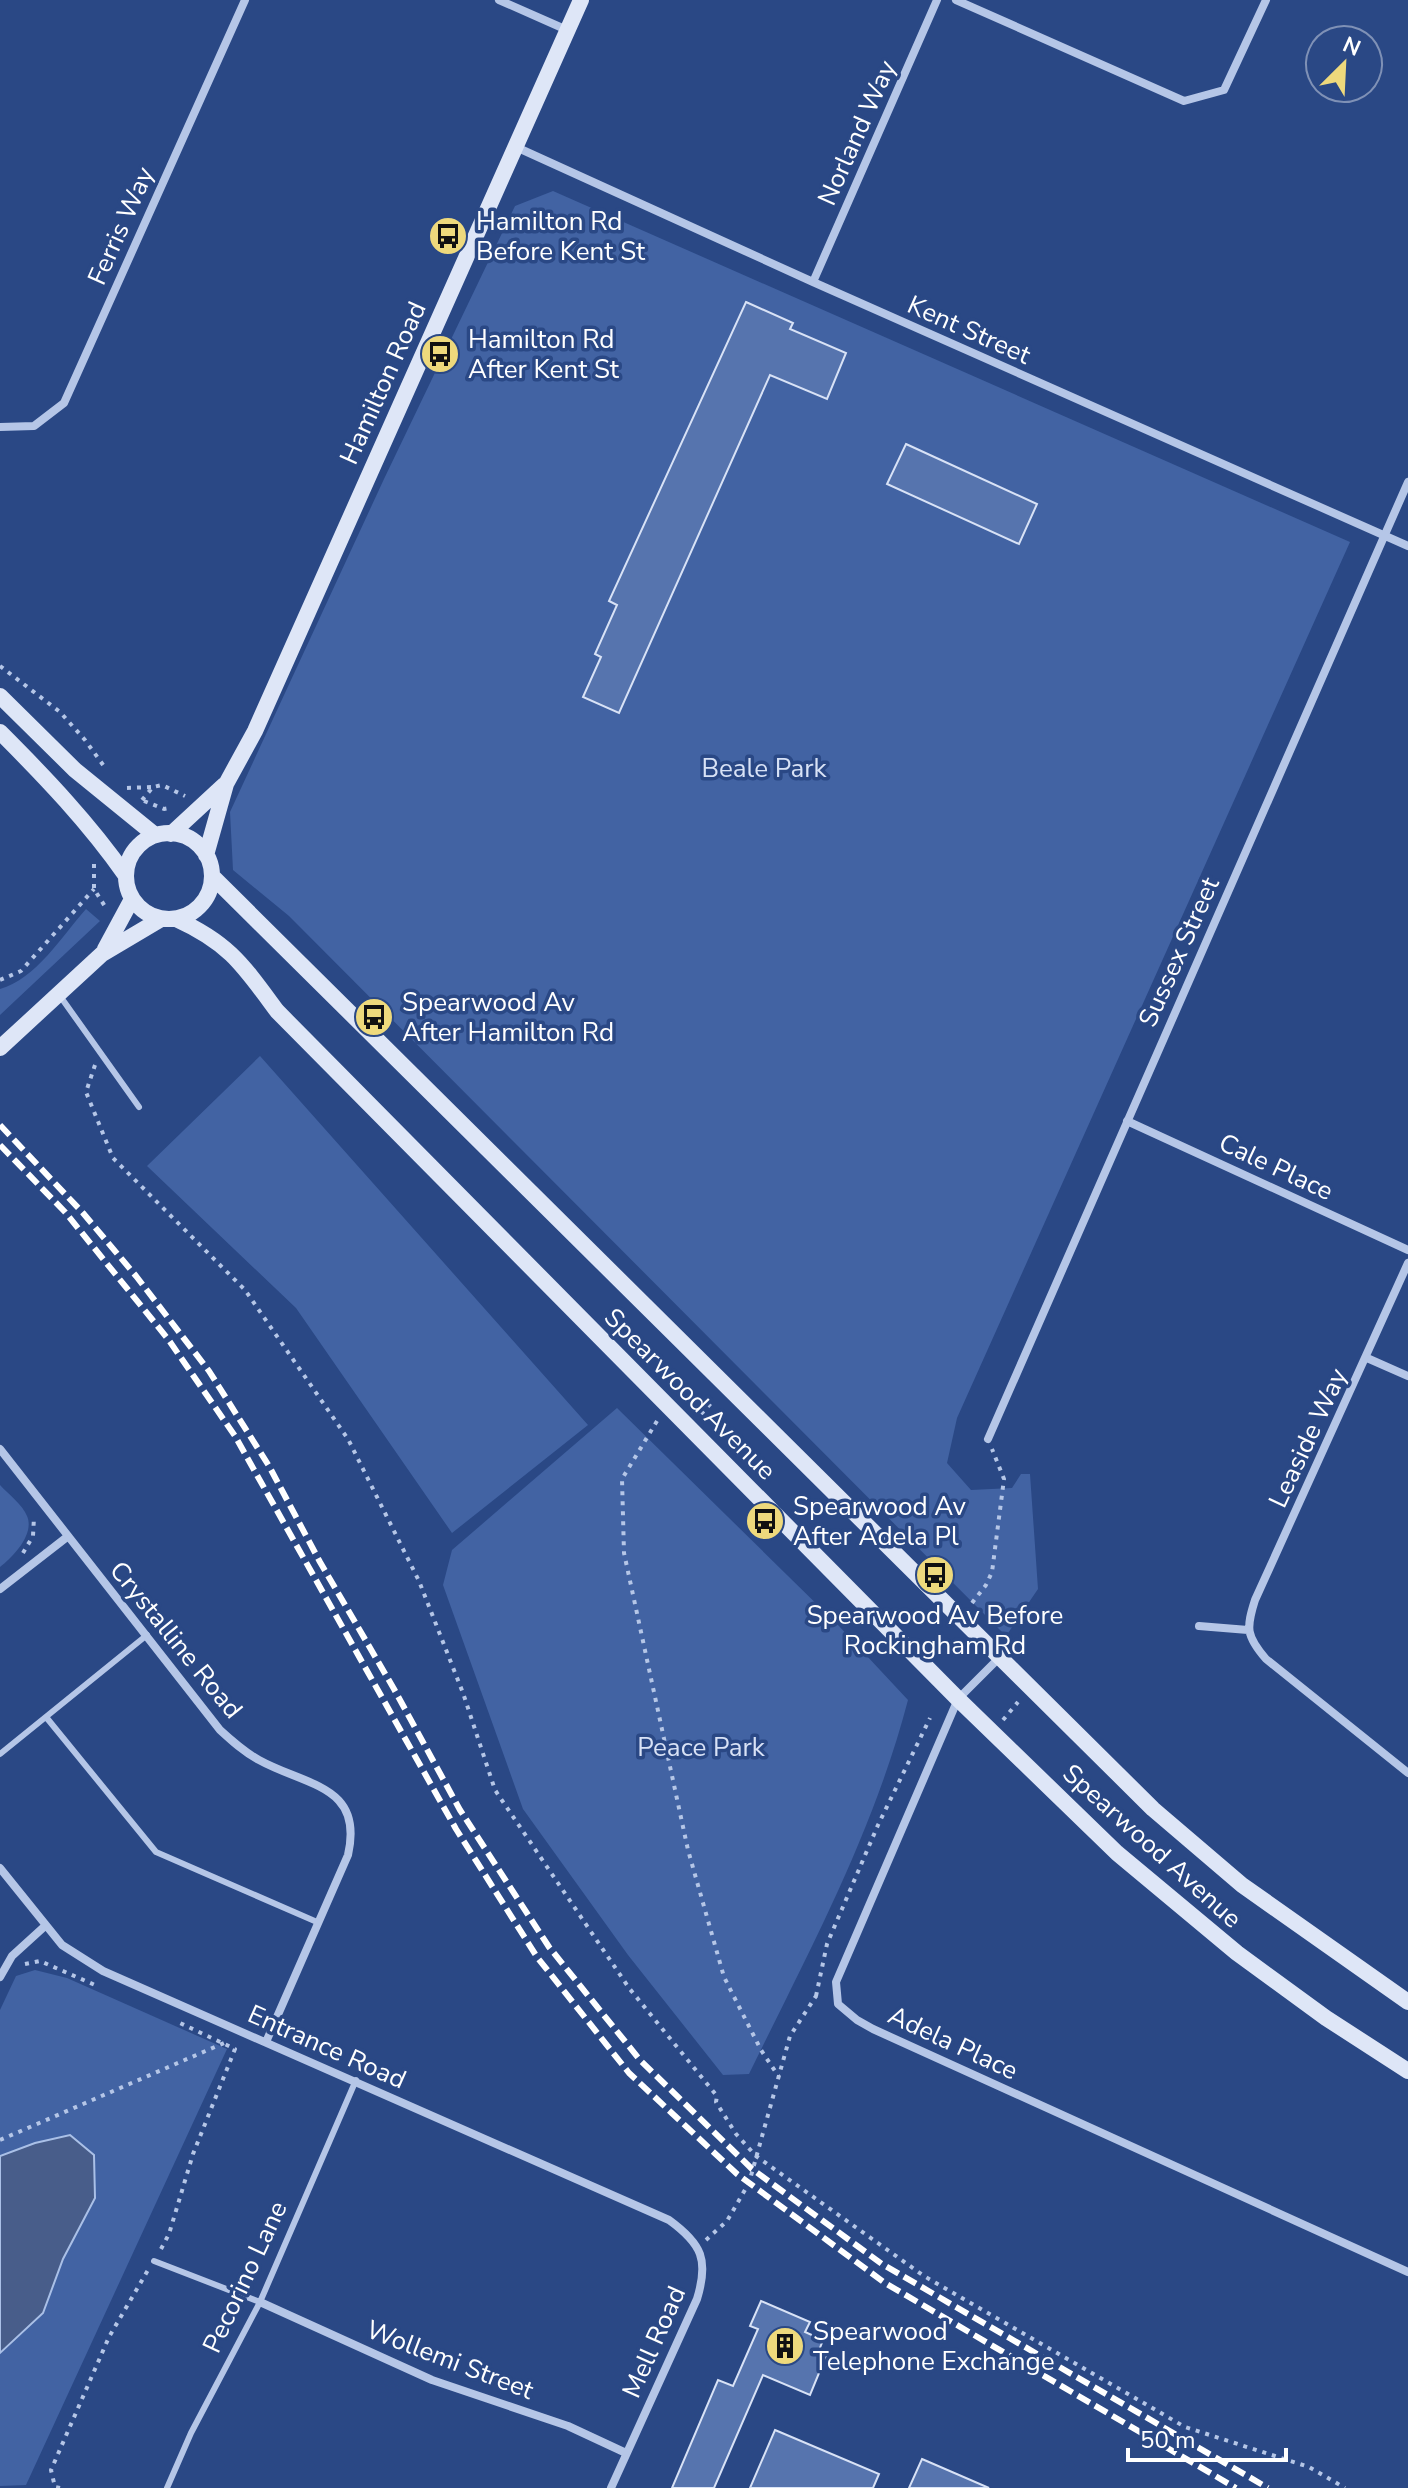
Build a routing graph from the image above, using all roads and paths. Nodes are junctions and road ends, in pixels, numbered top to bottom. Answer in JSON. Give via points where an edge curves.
{"nodes":[{"id":1,"x":245,"y":0,"type":"edge"},
{"id":2,"x":499,"y":0,"type":"edge"},
{"id":3,"x":581,"y":0,"type":"edge"},
{"id":4,"x":937,"y":0,"type":"edge"},
{"id":5,"x":956,"y":0,"type":"edge"},
{"id":6,"x":1266,"y":0,"type":"edge"},
{"id":7,"x":568,"y":30,"type":"junction"},
{"id":8,"x":516,"y":147,"type":"junction"},
{"id":9,"x":813,"y":282,"type":"junction"},
{"id":10,"x":0,"y":427,"type":"edge"},
{"id":11,"x":1408,"y":482,"type":"edge"},
{"id":12,"x":1384,"y":535,"type":"junction"},
{"id":13,"x":1408,"y":546,"type":"edge"},
{"id":14,"x":0,"y":666,"type":"edge"},
{"id":15,"x":0,"y":696,"type":"edge"},
{"id":16,"x":0,"y":732,"type":"edge"},
{"id":17,"x":112,"y":776,"type":"dead end"},
{"id":18,"x":119,"y":782,"type":"dead end"},
{"id":19,"x":226,"y":784,"type":"junction"},
{"id":20,"x":153,"y":787,"type":"dead end"},
{"id":21,"x":174,"y":808,"type":"dead end"},
{"id":22,"x":128,"y":815,"type":"junction"},
{"id":23,"x":163,"y":834,"type":"junction"},
{"id":24,"x":103,"y":844,"type":"junction"},
{"id":25,"x":206,"y":855,"type":"junction"},
{"id":26,"x":126,"y":876,"type":"junction"},
{"id":27,"x":212,"y":876,"type":"junction"},
{"id":28,"x":94,"y":889,"type":"junction"},
{"id":29,"x":132,"y":899,"type":"junction"},
{"id":30,"x":109,"y":913,"type":"dead end"},
{"id":31,"x":168,"y":919,"type":"junction"},
{"id":32,"x":102,"y":954,"type":"junction"},
{"id":33,"x":0,"y":980,"type":"edge"},
{"id":34,"x":58,"y":993,"type":"junction"},
{"id":35,"x":0,"y":1048,"type":"edge"},
{"id":36,"x":99,"y":1051,"type":"junction"},
{"id":37,"x":139,"y":1107,"type":"dead end"},
{"id":38,"x":1127,"y":1121,"type":"junction"},
{"id":39,"x":1408,"y":1250,"type":"edge"},
{"id":40,"x":1408,"y":1263,"type":"edge"},
{"id":41,"x":1367,"y":1358,"type":"junction"},
{"id":42,"x":1408,"y":1376,"type":"edge"},
{"id":43,"x":726,"y":1388,"type":"junction"},
{"id":44,"x":657,"y":1421,"type":"dead end"},
{"id":45,"x":688,"y":1428,"type":"junction"},
{"id":46,"x":988,"y":1439,"type":"joint"},
{"id":47,"x":0,"y":1449,"type":"edge"},
{"id":48,"x":28,"y":1506,"type":"dead end"},
{"id":49,"x":67,"y":1537,"type":"junction"},
{"id":50,"x":21,"y":1555,"type":"dead end"},
{"id":51,"x":0,"y":1589,"type":"edge"},
{"id":52,"x":959,"y":1618,"type":"junction"},
{"id":53,"x":1199,"y":1626,"type":"dead end"},
{"id":54,"x":1248,"y":1630,"type":"junction"},
{"id":55,"x":147,"y":1635,"type":"junction"},
{"id":56,"x":999,"y":1658,"type":"junction"},
{"id":57,"x":1030,"y":1689,"type":"junction"},
{"id":58,"x":958,"y":1699,"type":"junction"},
{"id":59,"x":46,"y":1717,"type":"junction"},
{"id":60,"x":930,"y":1718,"type":"dead end"},
{"id":61,"x":992,"y":1732,"type":"junction"},
{"id":62,"x":0,"y":1754,"type":"edge"},
{"id":63,"x":1408,"y":1773,"type":"edge"},
{"id":64,"x":0,"y":1868,"type":"edge"},
{"id":65,"x":317,"y":1922,"type":"junction"},
{"id":66,"x":45,"y":1926,"type":"junction"},
{"id":67,"x":12,"y":1956,"type":"junction"},
{"id":68,"x":0,"y":1977,"type":"edge"},
{"id":69,"x":100,"y":1987,"type":"dead end"},
{"id":70,"x":836,"y":1990,"type":"junction"},
{"id":71,"x":816,"y":1996,"type":"junction"},
{"id":72,"x":1408,"y":2002,"type":"edge"},
{"id":73,"x":169,"y":2018,"type":"dead end"},
{"id":74,"x":266,"y":2042,"type":"junction"},
{"id":75,"x":1408,"y":2071,"type":"edge"},
{"id":76,"x":779,"y":2077,"type":"junction"},
{"id":77,"x":356,"y":2080,"type":"junction"},
{"id":78,"x":0,"y":2140,"type":"edge"},
{"id":79,"x":756,"y":2156,"type":"junction"},
{"id":80,"x":699,"y":2247,"type":"junction"},
{"id":81,"x":154,"y":2261,"type":"dead end"},
{"id":82,"x":1408,"y":2272,"type":"edge"},
{"id":83,"x":260,"y":2302,"type":"junction"},
{"id":84,"x":626,"y":2453,"type":"junction"},
{"id":85,"x":167,"y":2488,"type":"edge"},
{"id":86,"x":611,"y":2488,"type":"edge"},
{"id":87,"x":1345,"y":2488,"type":"edge"}],
"edges":[{"from":1,"to":10,"type":"street","name":"Ferris Way","via":[[64,403],[34,426]]},
{"from":2,"to":7,"type":"street"},
{"from":3,"to":7,"type":"main road","name":"Hamilton Road"},
{"from":4,"to":9,"type":"street","name":"Norland Way"},
{"from":5,"to":6,"type":"street","via":[[1184,101],[1224,90]]},
{"from":7,"to":8,"type":"main road","name":"Hamilton Road"},
{"from":8,"to":9,"type":"street","name":"Kent Street"},
{"from":8,"to":19,"type":"main road","name":"Hamilton Road","via":[[255,731]]},
{"from":9,"to":12,"type":"street","name":"Kent Street"},
{"from":11,"to":12,"type":"street","name":"Sussex Street"},
{"from":12,"to":13,"type":"street","name":"Kent Street"},
{"from":12,"to":38,"type":"street","name":"Sussex Street"},
{"from":14,"to":17,"type":"path","via":[[60,712]]},
{"from":15,"to":22,"type":"main road"},
{"from":16,"to":24,"type":"main road"},
{"from":18,"to":20,"type":"path","via":[[125,788]]},
{"from":19,"to":23,"type":"main road","name":"Hamilton Road"},
{"from":19,"to":25,"type":"main road","name":"Hamilton Road"},
{"from":21,"to":22,"type":"path","via":[[142,800]]},
{"from":22,"to":23,"type":"main road"},
{"from":23,"to":25,"type":"main road","via":[[185,837]]},
{"from":23,"to":26,"type":"main road","via":[[134,851]]},
{"from":24,"to":26,"type":"main road"},
{"from":24,"to":28,"type":"path","via":[[94,852]]},
{"from":25,"to":27,"type":"main road"},
{"from":26,"to":29,"type":"main road"},
{"from":27,"to":31,"type":"main road","via":[[197,908]]},
{"from":27,"to":43,"type":"main road","name":"Spearwood Avenue"},
{"from":28,"to":30,"type":"path"},
{"from":28,"to":33,"type":"path","via":[[21,971]]},
{"from":29,"to":31,"type":"main road","via":[[150,915]]},
{"from":29,"to":32,"type":"main road"},
{"from":31,"to":32,"type":"main road"},
{"from":31,"to":45,"type":"main road","name":"Spearwood Avenue","via":[[214,938],[236,957],[277,1011]]},
{"from":32,"to":34,"type":"main road"},
{"from":34,"to":35,"type":"main road"},
{"from":34,"to":36,"type":"lane"},
{"from":36,"to":37,"type":"lane"},
{"from":36,"to":79,"type":"path","via":[[86,1092],[113,1158],[245,1290],[348,1439],[419,1581],[495,1790],[629,1988],[717,2096],[723,2113]]},
{"from":38,"to":39,"type":"street","name":"Cale Place"},
{"from":38,"to":46,"type":"street","name":"Sussex Street"},
{"from":40,"to":41,"type":"street","name":"Leaside Way"},
{"from":41,"to":42,"type":"street"},
{"from":41,"to":54,"type":"street","name":"Leaside Way","via":[[1255,1600]]},
{"from":43,"to":45,"type":"path"},
{"from":43,"to":52,"type":"main road","name":"Spearwood Avenue"},
{"from":44,"to":76,"type":"path","via":[[622,1479],[624,1553],[688,1850],[724,1977]]},
{"from":45,"to":58,"type":"main road","name":"Spearwood Avenue"},
{"from":46,"to":52,"type":"path","via":[[1004,1479],[992,1572]]},
{"from":47,"to":49,"type":"street","name":"Crystalline Road"},
{"from":48,"to":50,"type":"path","via":[[35,1518],[33,1536]]},
{"from":49,"to":51,"type":"street"},
{"from":49,"to":55,"type":"street","name":"Crystalline Road"},
{"from":52,"to":56,"type":"main road","name":"Spearwood Avenue"},
{"from":53,"to":54,"type":"street"},
{"from":54,"to":63,"type":"street","via":[[1266,1659]]},
{"from":55,"to":59,"type":"lane"},
{"from":55,"to":65,"type":"street","name":"Crystalline Road","via":[[237,1746],[343,1803],[350,1818],[350,1845]]},
{"from":56,"to":57,"type":"main road","name":"Spearwood Avenue"},
{"from":56,"to":58,"type":"street"},
{"from":57,"to":61,"type":"path"},
{"from":57,"to":72,"type":"main road","name":"Spearwood Avenue","via":[[1206,1856]]},
{"from":58,"to":61,"type":"main road","name":"Spearwood Avenue"},
{"from":58,"to":70,"type":"street"},
{"from":59,"to":62,"type":"lane"},
{"from":59,"to":65,"type":"lane","via":[[156,1852]]},
{"from":60,"to":71,"type":"path","via":[[827,1944]]},
{"from":61,"to":75,"type":"main road","name":"Spearwood Avenue","via":[[1177,1905],[1326,2018]]},
{"from":64,"to":66,"type":"street","name":"Entrance Road"},
{"from":65,"to":74,"type":"street","name":"Crystalline Road"},
{"from":66,"to":67,"type":"street"},
{"from":66,"to":74,"type":"street","name":"Entrance Road","via":[[62,1945],[103,1971]]},
{"from":67,"to":68,"type":"street"},
{"from":67,"to":69,"type":"path","via":[[19,1965],[40,1961]]},
{"from":70,"to":71,"type":"path"},
{"from":70,"to":82,"type":"street","name":"Adela Place","via":[[838,2004],[873,2029]]},
{"from":71,"to":76,"type":"path","via":[[790,2036]]},
{"from":73,"to":78,"type":"path","via":[[224,2043]]},
{"from":74,"to":77,"type":"street","name":"Entrance Road"},
{"from":76,"to":79,"type":"path"},
{"from":77,"to":80,"type":"street","name":"Entrance Road","via":[[669,2220]]},
{"from":77,"to":83,"type":"lane","name":"Pecorino Lane"},
{"from":79,"to":80,"type":"path","via":[[749,2183],[727,2221]]},
{"from":79,"to":87,"type":"path","via":[[924,2276],[1185,2427],[1309,2467]]},
{"from":80,"to":84,"type":"street","name":"Mell Road","via":[[703,2272],[697,2299]]},
{"from":81,"to":83,"type":"lane"},
{"from":83,"to":84,"type":"street","name":"Wollemi Street","via":[[432,2380],[568,2426]]},
{"from":83,"to":85,"type":"lane","name":"Pecorino Lane"},
{"from":84,"to":86,"type":"street","name":"Mell Road"}]}
